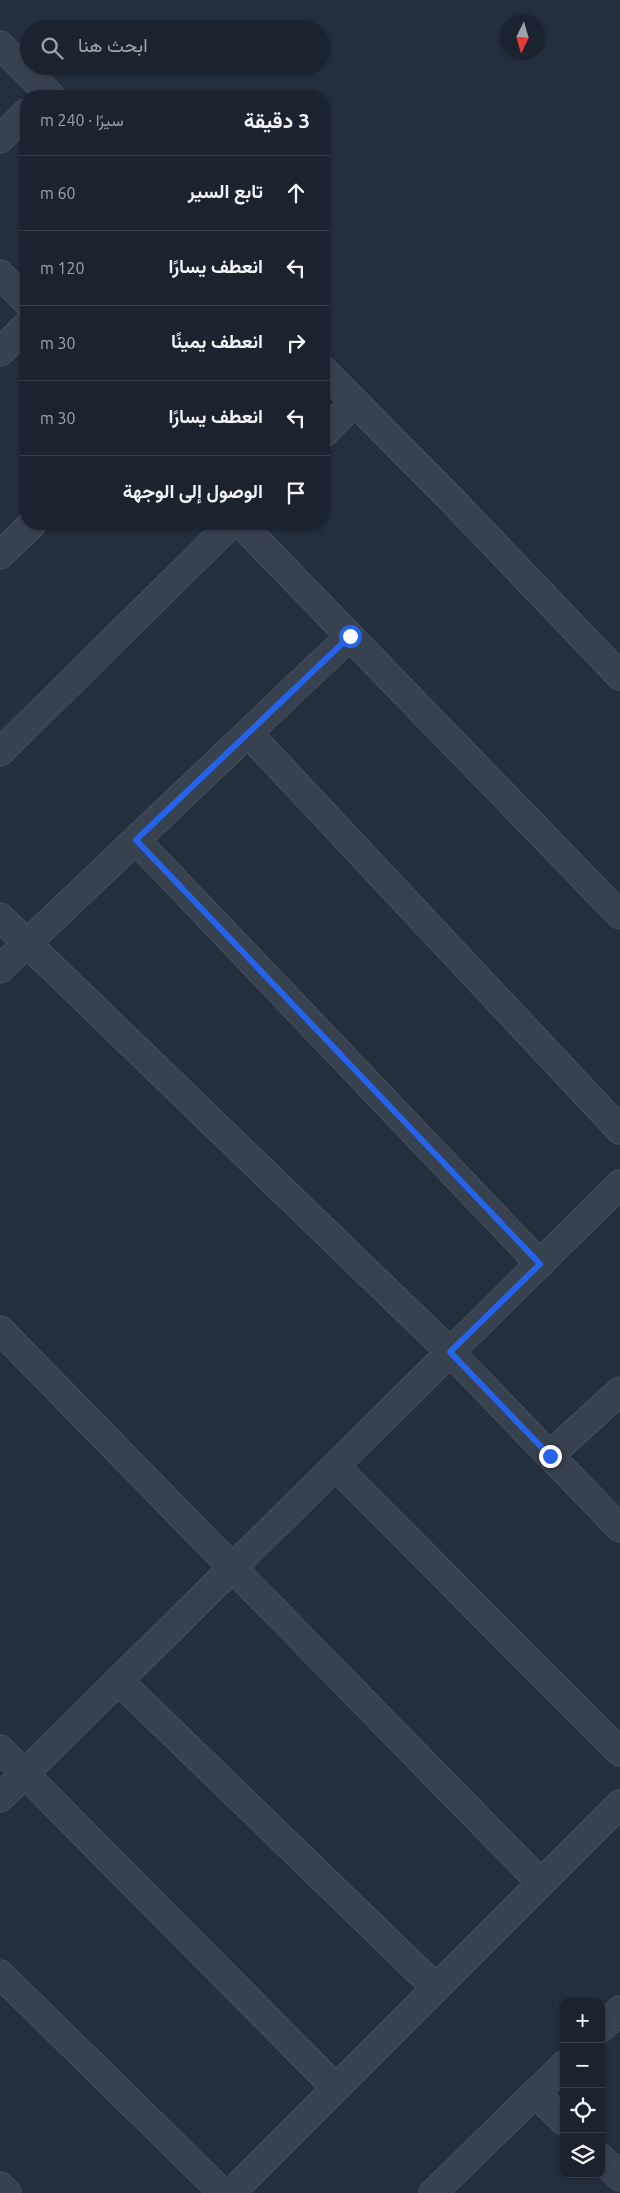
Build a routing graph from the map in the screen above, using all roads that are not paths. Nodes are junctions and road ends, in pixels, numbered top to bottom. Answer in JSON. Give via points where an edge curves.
{"nodes":[{"id":1,"x":0,"y":45,"type":"edge"},
{"id":2,"x":20,"y":66,"type":"edge"},
{"id":3,"x":28,"y":75,"type":"edge"},
{"id":4,"x":42,"y":90,"type":"edge"},
{"id":5,"x":20,"y":120,"type":"edge"},
{"id":6,"x":0,"y":139,"type":"edge"},
{"id":7,"x":0,"y":274,"type":"edge"},
{"id":8,"x":20,"y":295,"type":"edge"},
{"id":9,"x":20,"y":332,"type":"edge"},
{"id":10,"x":0,"y":352,"type":"edge"},
{"id":11,"x":330,"y":377,"type":"edge"},
{"id":12,"x":355,"y":402,"type":"junction"},
{"id":13,"x":330,"y":426,"type":"edge"},
{"id":14,"x":26,"y":530,"type":"edge"},
{"id":15,"x":225,"y":530,"type":"edge"},
{"id":16,"x":247,"y":530,"type":"edge"},
{"id":17,"x":0,"y":555,"type":"edge"},
{"id":18,"x":350,"y":636,"type":"junction"},
{"id":19,"x":620,"y":676,"type":"edge"},
{"id":20,"x":248,"y":733,"type":"junction"},
{"id":21,"x":0,"y":752,"type":"edge"},
{"id":22,"x":136,"y":840,"type":"junction"},
{"id":23,"x":620,"y":915,"type":"edge"},
{"id":24,"x":0,"y":916,"type":"edge"},
{"id":25,"x":28,"y":943,"type":"junction"},
{"id":26,"x":0,"y":969,"type":"edge"},
{"id":27,"x":620,"y":1130,"type":"edge"},
{"id":28,"x":620,"y":1184,"type":"edge"},
{"id":29,"x":540,"y":1264,"type":"junction"},
{"id":30,"x":0,"y":1330,"type":"edge"},
{"id":31,"x":450,"y":1352,"type":"junction"},
{"id":32,"x":620,"y":1391,"type":"edge"},
{"id":33,"x":550,"y":1456,"type":"junction"},
{"id":34,"x":335,"y":1466,"type":"junction"},
{"id":35,"x":620,"y":1528,"type":"edge"},
{"id":36,"x":232,"y":1568,"type":"junction"},
{"id":37,"x":118,"y":1680,"type":"junction"},
{"id":38,"x":0,"y":1749,"type":"edge"},
{"id":39,"x":620,"y":1752,"type":"edge"},
{"id":40,"x":24,"y":1774,"type":"junction"},
{"id":41,"x":0,"y":1798,"type":"edge"},
{"id":42,"x":620,"y":1804,"type":"edge"},
{"id":43,"x":541,"y":1883,"type":"junction"},
{"id":44,"x":0,"y":1974,"type":"edge"},
{"id":45,"x":436,"y":1988,"type":"junction"},
{"id":46,"x":620,"y":2010,"type":"edge"},
{"id":47,"x":605,"y":2024,"type":"edge"},
{"id":48,"x":560,"y":2069,"type":"edge"},
{"id":49,"x":336,"y":2088,"type":"junction"},
{"id":50,"x":536,"y":2093,"type":"junction"},
{"id":51,"x":560,"y":2117,"type":"edge"},
{"id":52,"x":605,"y":2162,"type":"edge"},
{"id":53,"x":620,"y":2176,"type":"edge"},
{"id":54,"x":0,"y":2186,"type":"edge"},
{"id":55,"x":7,"y":2193,"type":"edge"},
{"id":56,"x":223,"y":2193,"type":"edge"},
{"id":57,"x":231,"y":2193,"type":"edge"},
{"id":58,"x":433,"y":2193,"type":"edge"}],
"edges":[{"from":1,"to":2,"type":"street"},
{"from":3,"to":4,"type":"street"},
{"from":5,"to":6,"type":"street"},
{"from":7,"to":8,"type":"street"},
{"from":9,"to":10,"type":"street"},
{"from":11,"to":12,"type":"street"},
{"from":12,"to":13,"type":"street"},
{"from":12,"to":19,"type":"street"},
{"from":14,"to":17,"type":"street"},
{"from":15,"to":21,"type":"street"},
{"from":16,"to":18,"type":"street"},
{"from":18,"to":20,"type":"street"},
{"from":18,"to":23,"type":"street"},
{"from":20,"to":22,"type":"street"},
{"from":20,"to":27,"type":"street"},
{"from":22,"to":25,"type":"street"},
{"from":22,"to":29,"type":"street"},
{"from":24,"to":25,"type":"street"},
{"from":25,"to":26,"type":"street"},
{"from":25,"to":31,"type":"street"},
{"from":28,"to":29,"type":"street"},
{"from":29,"to":31,"type":"street"},
{"from":30,"to":36,"type":"street"},
{"from":31,"to":33,"type":"street"},
{"from":31,"to":34,"type":"street"},
{"from":32,"to":33,"type":"street"},
{"from":33,"to":35,"type":"street"},
{"from":34,"to":36,"type":"street"},
{"from":34,"to":39,"type":"street"},
{"from":36,"to":37,"type":"street"},
{"from":36,"to":43,"type":"street"},
{"from":37,"to":40,"type":"street"},
{"from":37,"to":45,"type":"street"},
{"from":38,"to":40,"type":"street"},
{"from":40,"to":41,"type":"street"},
{"from":40,"to":49,"type":"street"},
{"from":42,"to":43,"type":"street"},
{"from":43,"to":45,"type":"street"},
{"from":44,"to":56,"type":"street"},
{"from":45,"to":49,"type":"street"},
{"from":46,"to":47,"type":"street"},
{"from":48,"to":50,"type":"street"},
{"from":49,"to":57,"type":"street"},
{"from":50,"to":51,"type":"street"},
{"from":50,"to":58,"type":"street"},
{"from":52,"to":53,"type":"street"},
{"from":54,"to":55,"type":"street"}]}
